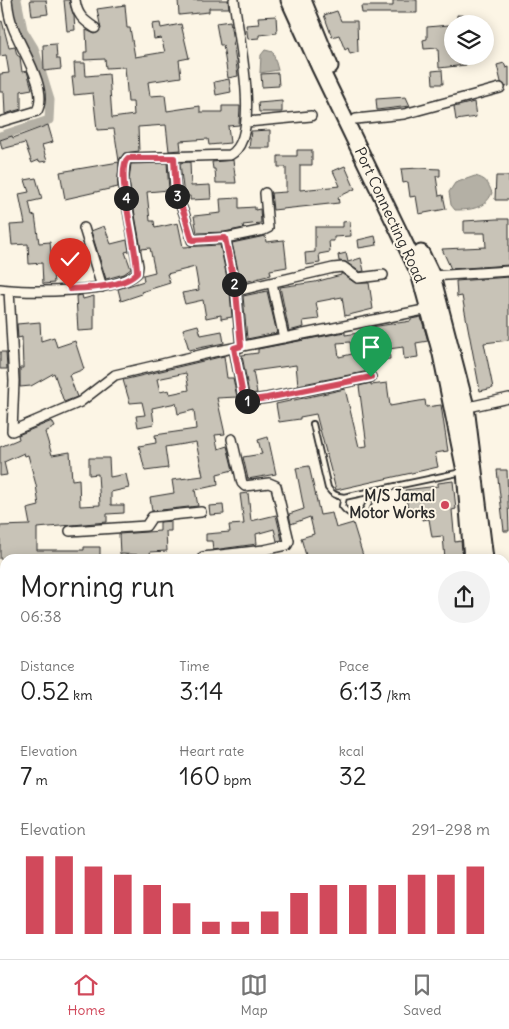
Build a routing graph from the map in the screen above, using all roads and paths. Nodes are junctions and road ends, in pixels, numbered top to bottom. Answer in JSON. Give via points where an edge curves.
{"nodes":[{"id":1,"x":7,"y":0,"type":"edge"},
{"id":2,"x":75,"y":0,"type":"edge"},
{"id":3,"x":234,"y":0,"type":"edge"},
{"id":4,"x":290,"y":0,"type":"edge"},
{"id":5,"x":303,"y":0,"type":"edge"},
{"id":6,"x":95,"y":28,"type":"dead end"},
{"id":7,"x":500,"y":88,"type":"dead end"},
{"id":8,"x":351,"y":115,"type":"junction"},
{"id":9,"x":311,"y":116,"type":"dead end"},
{"id":10,"x":0,"y":122,"type":"edge"},
{"id":11,"x":246,"y":122,"type":"junction"},
{"id":12,"x":174,"y":158,"type":"junction"},
{"id":13,"x":265,"y":193,"type":"dead end"},
{"id":14,"x":84,"y":228,"type":"dead end"},
{"id":15,"x":225,"y":238,"type":"junction"},
{"id":16,"x":509,"y":271,"type":"edge"},
{"id":17,"x":383,"y":275,"type":"dead end"},
{"id":18,"x":432,"y":276,"type":"junction"},
{"id":19,"x":272,"y":283,"type":"junction"},
{"id":20,"x":102,"y":287,"type":"junction"},
{"id":21,"x":5,"y":290,"type":"edge"},
{"id":22,"x":236,"y":291,"type":"junction"},
{"id":23,"x":429,"y":309,"type":"junction"},
{"id":24,"x":284,"y":338,"type":"junction"},
{"id":25,"x":238,"y":347,"type":"junction"},
{"id":26,"x":371,"y":377,"type":"dead end"},
{"id":27,"x":509,"y":398,"type":"edge"},
{"id":28,"x":460,"y":409,"type":"junction"},
{"id":29,"x":313,"y":424,"type":"dead end"},
{"id":30,"x":232,"y":439,"type":"dead end"},
{"id":31,"x":466,"y":471,"type":"junction"},
{"id":32,"x":370,"y":492,"type":"junction"},
{"id":33,"x":344,"y":497,"type":"junction"},
{"id":34,"x":201,"y":512,"type":"dead end"},
{"id":35,"x":70,"y":531,"type":"dead end"},
{"id":36,"x":229,"y":554,"type":"edge"},
{"id":37,"x":472,"y":554,"type":"edge"},
{"id":38,"x":484,"y":554,"type":"edge"}],
"edges":[{"from":1,"to":10,"type":"street","via":[[12,26],[41,97],[37,111]]},
{"from":2,"to":6,"type":"street","via":[[83,21]]},
{"from":3,"to":11,"type":"street","via":[[246,82]]},
{"from":4,"to":8,"type":"highway","name":"Port Connecting Road"},
{"from":5,"to":8,"type":"highway","name":"Port Connecting Road"},
{"from":7,"to":8,"type":"street","via":[[404,114]]},
{"from":8,"to":18,"type":"highway","name":"Port Connecting Road"},
{"from":8,"to":23,"type":"highway","name":"Port Connecting Road","via":[[419,273]]},
{"from":9,"to":11,"type":"street"},
{"from":11,"to":12,"type":"street","via":[[240,144],[230,155]]},
{"from":12,"to":15,"type":"street","via":[[176,194],[192,240]]},
{"from":12,"to":20,"type":"street","via":[[128,158],[125,161],[123,181],[137,273],[133,278]]},
{"from":13,"to":15,"type":"street","via":[[268,228]]},
{"from":14,"to":20,"type":"street"},
{"from":15,"to":22,"type":"street"},
{"from":16,"to":18,"type":"street"},
{"from":17,"to":19,"type":"street","via":[[358,278],[343,267]]},
{"from":18,"to":28,"type":"highway","name":"Port Connecting Road"},
{"from":19,"to":22,"type":"street"},
{"from":19,"to":24,"type":"street"},
{"from":20,"to":21,"type":"street","via":[[36,292]]},
{"from":21,"to":25,"type":"street","via":[[14,381],[12,431],[80,402],[115,375]]},
{"from":22,"to":25,"type":"street"},
{"from":23,"to":24,"type":"street"},
{"from":23,"to":28,"type":"highway","name":"Port Connecting Road"},
{"from":24,"to":25,"type":"street"},
{"from":25,"to":26,"type":"street","via":[[244,401]]},
{"from":27,"to":28,"type":"street"},
{"from":28,"to":31,"type":"highway","name":"Port Connecting Road"},
{"from":28,"to":38,"type":"highway","name":"Port Connecting Road"},
{"from":29,"to":33,"type":"lane","via":[[328,488]]},
{"from":30,"to":36,"type":"street","via":[[242,483],[276,486],[289,544]]},
{"from":31,"to":32,"type":"lane"},
{"from":31,"to":37,"type":"highway","name":"Port Connecting Road"},
{"from":32,"to":33,"type":"lane"},
{"from":32,"to":33,"type":"lane","via":[[371,501],[361,514],[346,511],[342,506]]},
{"from":34,"to":35,"type":"street","via":[[152,516],[146,526]]}]}
